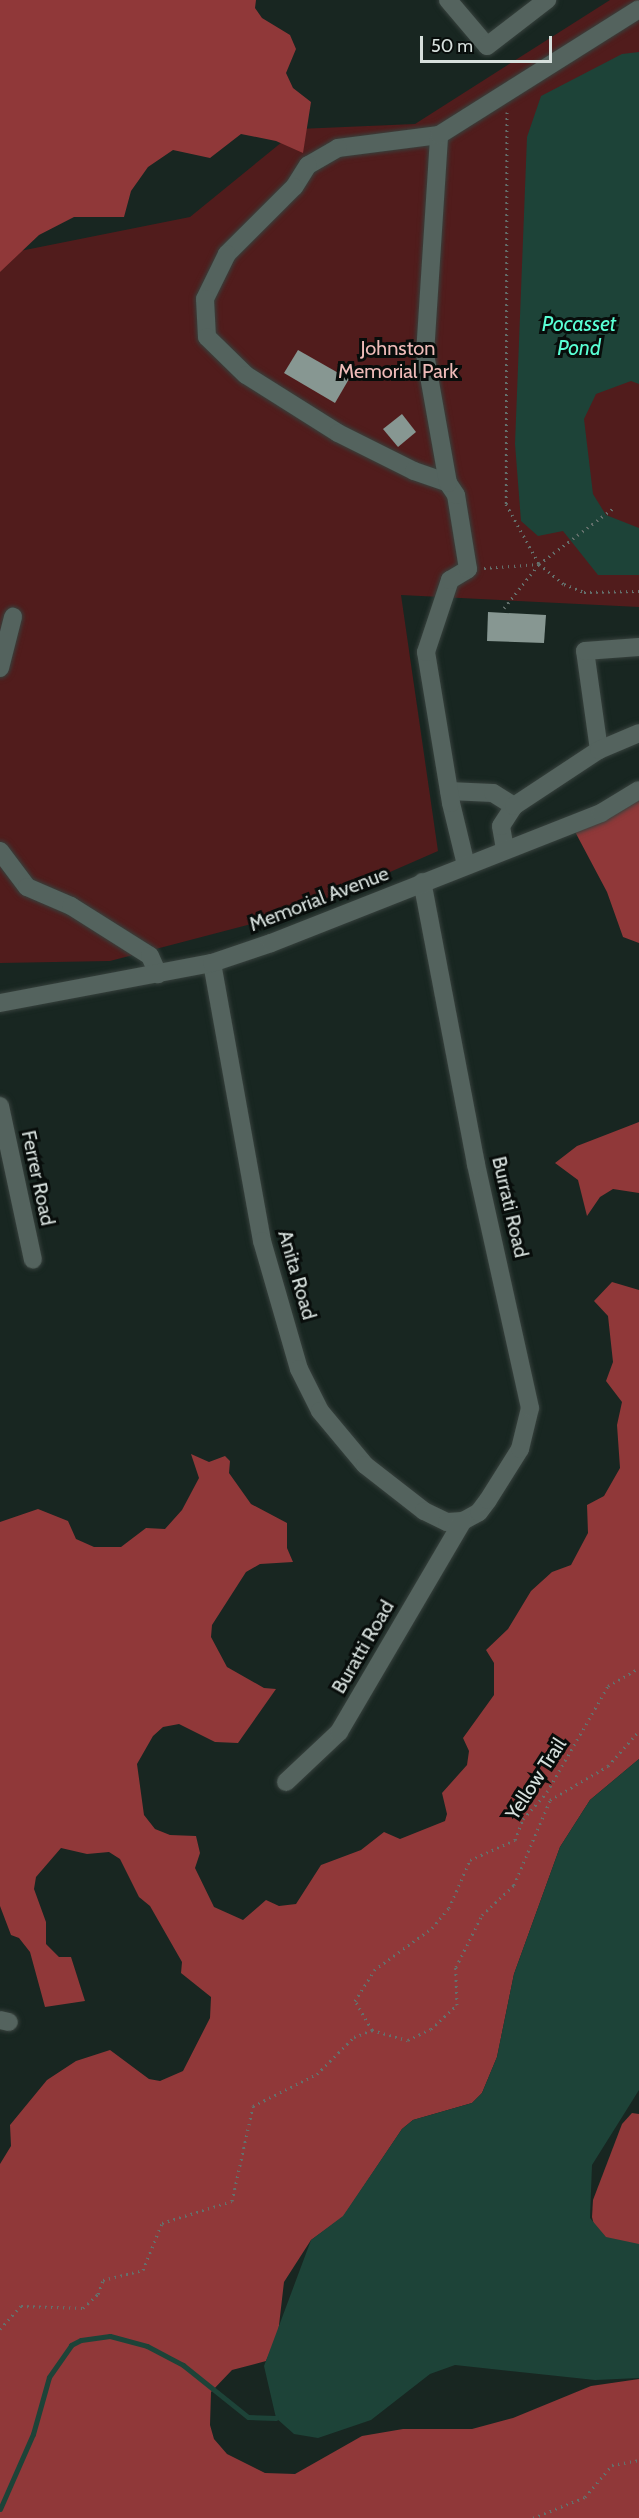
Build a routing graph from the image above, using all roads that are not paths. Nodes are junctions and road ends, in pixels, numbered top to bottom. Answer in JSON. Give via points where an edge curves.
{"nodes":[{"id":1,"x":448,"y":0,"type":"edge"},
{"id":2,"x":547,"y":0,"type":"edge"},
{"id":3,"x":639,"y":9,"type":"edge"},
{"id":4,"x":439,"y":135,"type":"junction"},
{"id":5,"x":448,"y":483,"type":"junction"},
{"id":6,"x":13,"y":617,"type":"dead end"},
{"id":7,"x":639,"y":647,"type":"edge"},
{"id":8,"x":0,"y":668,"type":"edge"},
{"id":9,"x":639,"y":733,"type":"edge"},
{"id":10,"x":599,"y":750,"type":"junction"},
{"id":11,"x":449,"y":790,"type":"junction"},
{"id":12,"x":639,"y":790,"type":"edge"},
{"id":13,"x":514,"y":806,"type":"junction"},
{"id":14,"x":505,"y":849,"type":"junction"},
{"id":15,"x":0,"y":851,"type":"edge"},
{"id":16,"x":466,"y":865,"type":"junction"},
{"id":17,"x":422,"y":882,"type":"junction"},
{"id":18,"x":212,"y":963,"type":"junction"},
{"id":19,"x":158,"y":974,"type":"junction"},
{"id":20,"x":0,"y":1003,"type":"edge"},
{"id":21,"x":0,"y":1106,"type":"edge"},
{"id":22,"x":33,"y":1260,"type":"dead end"},
{"id":23,"x":463,"y":1521,"type":"junction"},
{"id":24,"x":286,"y":1782,"type":"dead end"}],
"edges":[{"from":1,"to":2,"type":"street","via":[[487,46]]},
{"from":3,"to":4,"type":"street"},
{"from":4,"to":5,"type":"street","via":[[425,354]]},
{"from":4,"to":5,"type":"street","via":[[338,148],[308,165],[294,187],[227,254],[206,299],[207,337],[246,375],[338,434]]},
{"from":5,"to":11,"type":"street","via":[[456,495],[468,569],[450,580],[426,652]]},
{"from":6,"to":8,"type":"street"},
{"from":7,"to":10,"type":"street","via":[[585,651]]},
{"from":9,"to":10,"type":"street"},
{"from":10,"to":13,"type":"street"},
{"from":11,"to":13,"type":"street","via":[[493,793]]},
{"from":11,"to":16,"type":"street"},
{"from":12,"to":14,"type":"street","name":"Memorial Avenue","via":[[601,813]]},
{"from":13,"to":14,"type":"street","via":[[501,826]]},
{"from":14,"to":16,"type":"street","name":"Memorial Avenue"},
{"from":15,"to":19,"type":"street","via":[[27,886],[70,906],[150,956]]},
{"from":16,"to":17,"type":"street","name":"Memorial Avenue"},
{"from":17,"to":18,"type":"street","name":"Memorial Avenue"},
{"from":17,"to":23,"type":"street","name":"Burrati Road","via":[[476,1164],[530,1408],[520,1449],[488,1500]]},
{"from":18,"to":19,"type":"street","name":"Memorial Avenue"},
{"from":18,"to":23,"type":"street","name":"Anita Road","via":[[262,1241],[299,1368],[320,1411],[365,1465],[424,1511],[447,1522]]},
{"from":19,"to":20,"type":"street","name":"Memorial Avenue"},
{"from":21,"to":22,"type":"street","name":"Ferrer Road"},
{"from":23,"to":24,"type":"street","name":"Buratti Road","via":[[339,1732]]}]}
